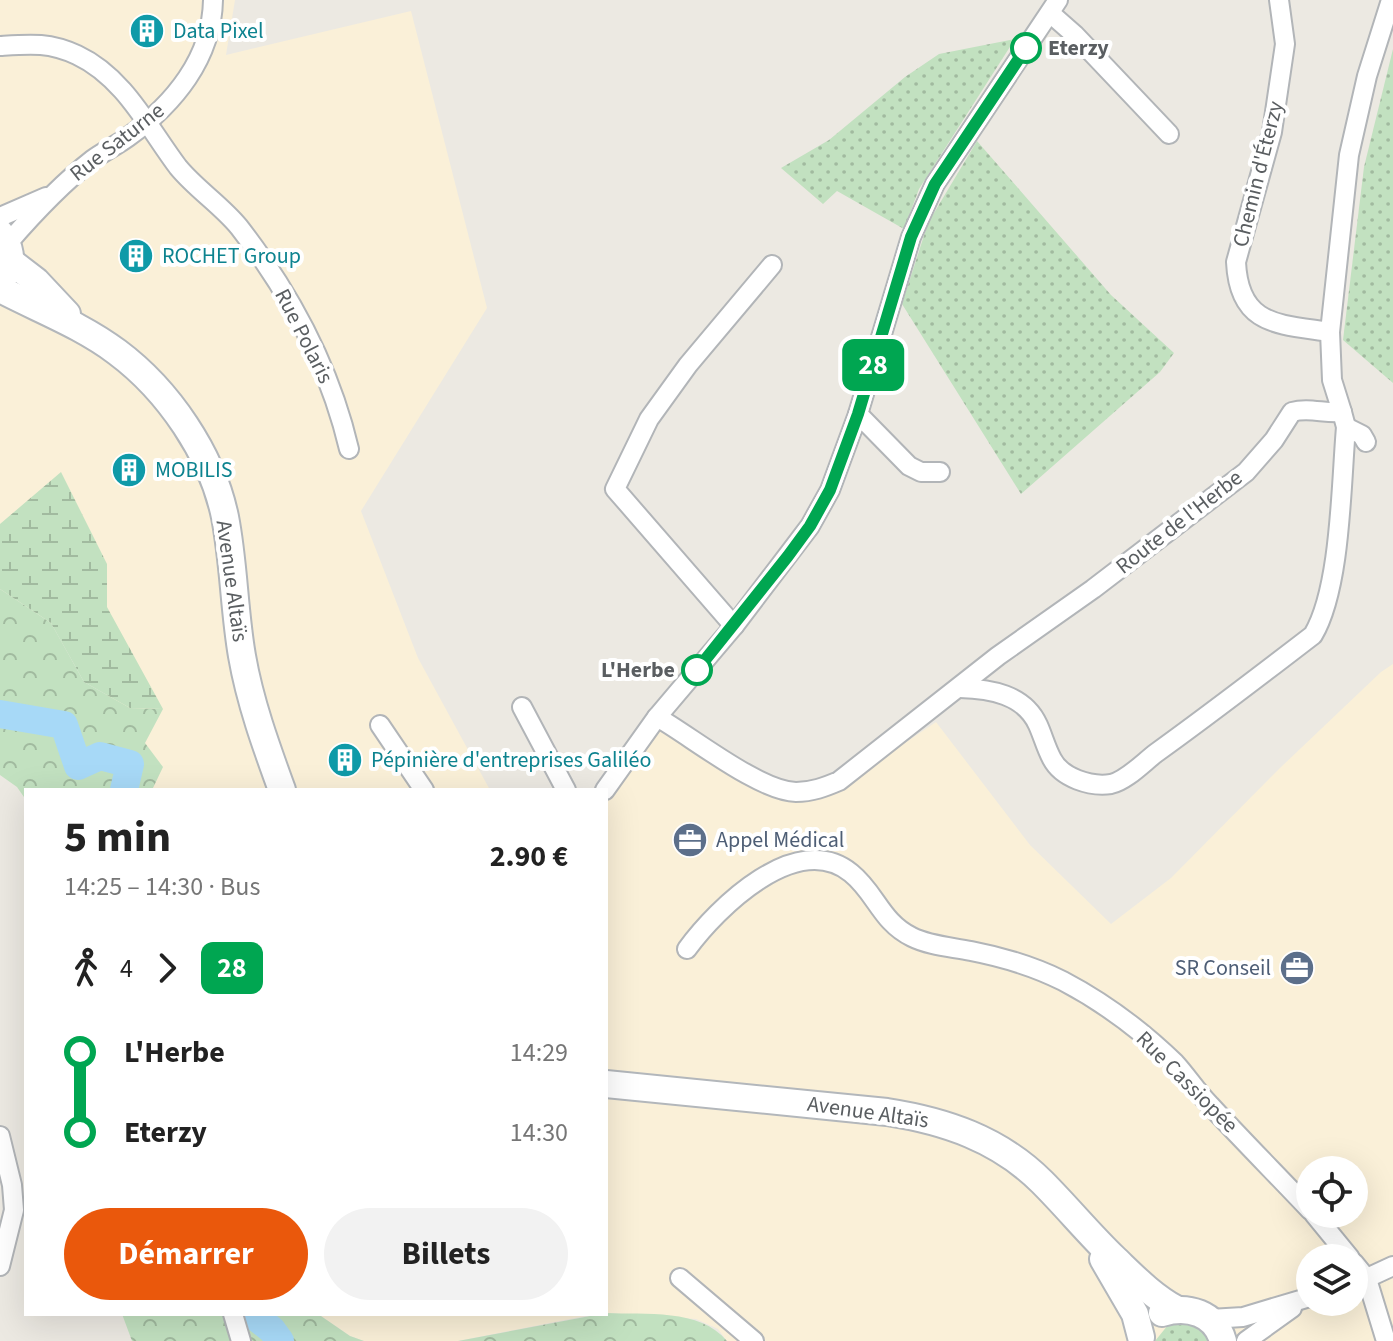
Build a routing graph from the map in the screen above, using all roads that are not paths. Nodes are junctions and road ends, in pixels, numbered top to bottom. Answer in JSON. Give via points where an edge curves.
{"nodes":[{"id":1,"x":213,"y":0,"type":"edge"},
{"id":2,"x":1279,"y":0,"type":"edge"},
{"id":3,"x":1391,"y":0,"type":"edge"},
{"id":4,"x":1054,"y":6,"type":"edge"},
{"id":5,"x":0,"y":46,"type":"edge"},
{"id":6,"x":147,"y":123,"type":"junction"},
{"id":7,"x":1169,"y":134,"type":"dead end"},
{"id":8,"x":52,"y":194,"type":"junction"},
{"id":9,"x":0,"y":217,"type":"edge"},
{"id":10,"x":5,"y":254,"type":"edge"},
{"id":11,"x":772,"y":265,"type":"dead end"},
{"id":12,"x":0,"y":289,"type":"edge"},
{"id":13,"x":78,"y":326,"type":"junction"},
{"id":14,"x":1330,"y":332,"type":"junction"},
{"id":15,"x":858,"y":414,"type":"junction"},
{"id":16,"x":1344,"y":420,"type":"junction"},
{"id":17,"x":1366,"y":442,"type":"dead end"},
{"id":18,"x":349,"y":449,"type":"dead end"},
{"id":19,"x":940,"y":472,"type":"dead end"},
{"id":20,"x":734,"y":626,"type":"junction"},
{"id":21,"x":998,"y":656,"type":"junction"},
{"id":22,"x":960,"y":688,"type":"junction"},
{"id":23,"x":989,"y":689,"type":"junction"},
{"id":24,"x":522,"y":707,"type":"dead end"},
{"id":25,"x":657,"y":717,"type":"junction"},
{"id":26,"x":380,"y":725,"type":"dead end"},
{"id":27,"x":281,"y":788,"type":"edge"},
{"id":28,"x":423,"y":788,"type":"edge"},
{"id":29,"x":565,"y":788,"type":"edge"},
{"id":30,"x":606,"y":788,"type":"edge"},
{"id":31,"x":687,"y":949,"type":"dead end"},
{"id":32,"x":608,"y":1084,"type":"edge"},
{"id":33,"x":0,"y":1136,"type":"edge"},
{"id":34,"x":1296,"y":1195,"type":"edge"},
{"id":35,"x":1325,"y":1228,"type":"edge"},
{"id":36,"x":1089,"y":1234,"type":"junction"},
{"id":37,"x":1339,"y":1244,"type":"edge"},
{"id":38,"x":0,"y":1266,"type":"edge"},
{"id":39,"x":1393,"y":1266,"type":"edge"},
{"id":40,"x":680,"y":1278,"type":"dead end"},
{"id":41,"x":1368,"y":1278,"type":"edge"},
{"id":42,"x":1368,"y":1299,"type":"edge"},
{"id":43,"x":1296,"y":1301,"type":"edge"},
{"id":44,"x":1296,"y":1306,"type":"edge"},
{"id":45,"x":1176,"y":1309,"type":"junction"},
{"id":46,"x":234,"y":1316,"type":"edge"},
{"id":47,"x":1216,"y":1330,"type":"edge"},
{"id":48,"x":1141,"y":1339,"type":"edge"},
{"id":49,"x":241,"y":1341,"type":"edge"},
{"id":50,"x":754,"y":1341,"type":"edge"},
{"id":51,"x":1246,"y":1341,"type":"edge"},
{"id":52,"x":1386,"y":1341,"type":"edge"}],
"edges":[{"from":1,"to":6,"type":"street","name":"Rue Saturne","via":[[202,55],[184,85]]},
{"from":2,"to":14,"type":"street","name":"Chemin d'Éterzy","via":[[1285,44],[1272,132],[1236,262],[1237,283],[1244,301],[1269,322]]},
{"from":3,"to":14,"type":"street","via":[[1349,155]]},
{"from":4,"to":7,"type":"street"},
{"from":4,"to":15,"type":"street","via":[[935,184],[911,237]]},
{"from":5,"to":6,"type":"street","name":"Rue Polaris","via":[[46,43],[79,56],[112,78]]},
{"from":6,"to":8,"type":"street","name":"Rue Saturne"},
{"from":6,"to":18,"type":"street","name":"Rue Polaris","via":[[181,170],[237,225],[291,304],[323,367]]},
{"from":8,"to":9,"type":"street","name":"Rue Saturne"},
{"from":8,"to":10,"type":"street","name":"Rue Saturne"},
{"from":10,"to":13,"type":"street","name":"Avenue Altaïs"},
{"from":11,"to":20,"type":"street","via":[[649,419],[615,489]]},
{"from":12,"to":13,"type":"street","name":"Avenue Altaïs"},
{"from":13,"to":27,"type":"street","name":"Avenue Altaïs","via":[[148,378],[210,473],[225,516],[252,702]]},
{"from":14,"to":16,"type":"street","via":[[1332,380]]},
{"from":15,"to":19,"type":"street","via":[[909,466]]},
{"from":15,"to":20,"type":"street","via":[[830,490],[810,526]]},
{"from":16,"to":17,"type":"street"},
{"from":16,"to":21,"type":"street","name":"Route de l'Herbe","via":[[1305,409],[1292,412],[1246,472]]},
{"from":16,"to":23,"type":"street","via":[[1335,553],[1320,624],[1313,635],[1209,715],[1116,782],[1093,784],[1060,770],[1031,712]]},
{"from":20,"to":25,"type":"street"},
{"from":21,"to":22,"type":"street","name":"Route de l'Herbe"},
{"from":21,"to":23,"type":"street"},
{"from":22,"to":23,"type":"street"},
{"from":22,"to":25,"type":"street","name":"Route de l'Herbe","via":[[839,781],[808,791],[767,784]]},
{"from":24,"to":29,"type":"street"},
{"from":25,"to":30,"type":"street"},
{"from":26,"to":28,"type":"street"},
{"from":31,"to":34,"type":"street","name":"Rue Cassiopée","via":[[705,924],[760,878],[805,860],[836,864],[864,887],[891,925],[914,938],[1020,963],[1063,981],[1122,1019],[1175,1064]]},
{"from":32,"to":36,"type":"street","name":"Avenue Altaïs","via":[[937,1121],[993,1144],[1027,1168]]},
{"from":33,"to":38,"type":"street","via":[[14,1210]]},
{"from":35,"to":37,"type":"street","name":"Rue Cassiopée"},
{"from":36,"to":45,"type":"street","name":"Avenue Altaïs"},
{"from":36,"to":48,"type":"street","name":"Avenue Altaïs","via":[[1135,1314]]},
{"from":39,"to":41,"type":"street"},
{"from":40,"to":50,"type":"street"},
{"from":42,"to":52,"type":"street"},
{"from":43,"to":47,"type":"street"},
{"from":44,"to":51,"type":"street"},
{"from":45,"to":47,"type":"street","via":[[1194,1310]]},
{"from":45,"to":48,"type":"street","via":[[1149,1324]]},
{"from":46,"to":49,"type":"street"}]}
